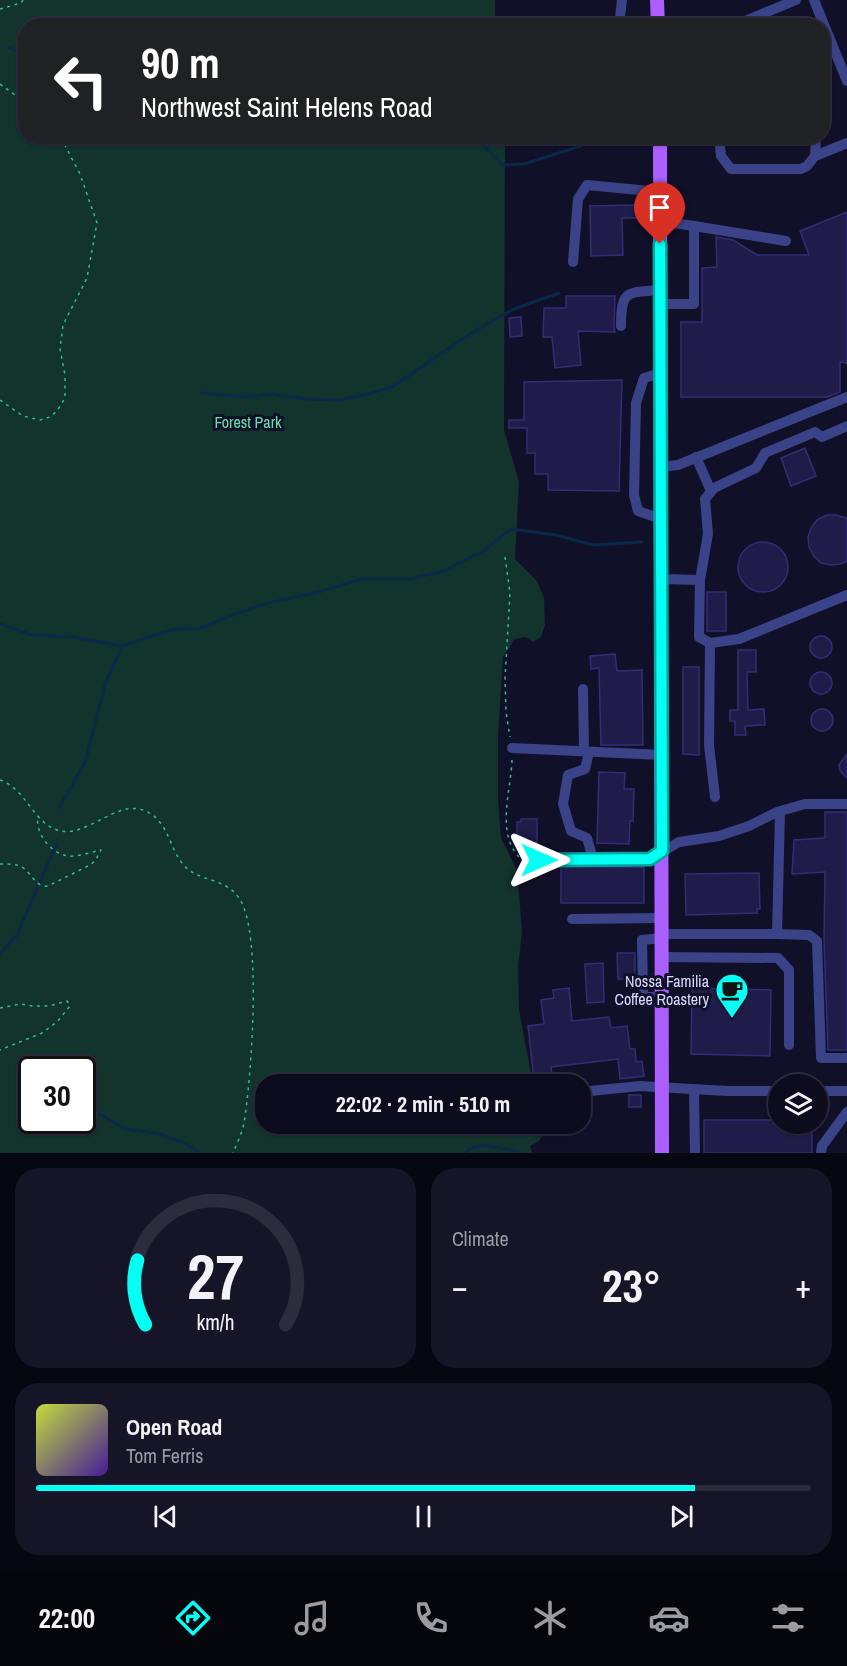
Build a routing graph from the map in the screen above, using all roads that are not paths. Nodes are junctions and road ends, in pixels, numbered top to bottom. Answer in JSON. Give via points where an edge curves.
{"nodes":[{"id":1,"x":622,"y":0,"type":"edge"},
{"id":2,"x":657,"y":0,"type":"edge"},
{"id":3,"x":796,"y":0,"type":"edge"},
{"id":4,"x":814,"y":0,"type":"edge"},
{"id":5,"x":620,"y":18,"type":"edge"},
{"id":6,"x":658,"y":18,"type":"edge"},
{"id":7,"x":752,"y":18,"type":"edge"},
{"id":8,"x":821,"y":18,"type":"edge"},
{"id":9,"x":830,"y":39,"type":"edge"},
{"id":10,"x":847,"y":81,"type":"edge"},
{"id":11,"x":847,"y":143,"type":"edge"},
{"id":12,"x":660,"y":144,"type":"edge"},
{"id":13,"x":720,"y":144,"type":"edge"},
{"id":14,"x":816,"y":144,"type":"edge"},
{"id":15,"x":815,"y":156,"type":"junction"},
{"id":16,"x":660,"y":192,"type":"junction"},
{"id":17,"x":660,"y":221,"type":"junction"},
{"id":18,"x":694,"y":226,"type":"junction"},
{"id":19,"x":786,"y":241,"type":"dead end"},
{"id":20,"x":573,"y":262,"type":"dead end"},
{"id":21,"x":660,"y":297,"type":"junction"},
{"id":22,"x":621,"y":326,"type":"dead end"},
{"id":23,"x":661,"y":374,"type":"junction"},
{"id":24,"x":847,"y":397,"type":"edge"},
{"id":25,"x":847,"y":426,"type":"edge"},
{"id":26,"x":696,"y":458,"type":"junction"},
{"id":27,"x":661,"y":467,"type":"junction"},
{"id":28,"x":711,"y":491,"type":"junction"},
{"id":29,"x":661,"y":519,"type":"junction"},
{"id":30,"x":661,"y":579,"type":"junction"},
{"id":31,"x":700,"y":580,"type":"junction"},
{"id":32,"x":847,"y":595,"type":"edge"},
{"id":33,"x":710,"y":643,"type":"junction"},
{"id":34,"x":583,"y":689,"type":"dead end"},
{"id":35,"x":512,"y":748,"type":"road end"},
{"id":36,"x":587,"y":752,"type":"junction"},
{"id":37,"x":662,"y":755,"type":"junction"},
{"id":38,"x":715,"y":797,"type":"dead end"},
{"id":39,"x":847,"y":804,"type":"edge"},
{"id":40,"x":780,"y":812,"type":"junction"},
{"id":41,"x":662,"y":851,"type":"junction"},
{"id":42,"x":592,"y":859,"type":"junction"},
{"id":43,"x":539,"y":860,"type":"road end"},
{"id":44,"x":662,"y":918,"type":"junction"},
{"id":45,"x":572,"y":919,"type":"dead end"},
{"id":46,"x":777,"y":934,"type":"junction"},
{"id":47,"x":662,"y":936,"type":"junction"},
{"id":48,"x":662,"y":957,"type":"junction"},
{"id":49,"x":662,"y":997,"type":"junction"},
{"id":50,"x":789,"y":1045,"type":"dead end"},
{"id":51,"x":847,"y":1058,"type":"edge"},
{"id":52,"x":662,"y":1088,"type":"junction"},
{"id":53,"x":694,"y":1089,"type":"junction"},
{"id":54,"x":847,"y":1090,"type":"edge"},
{"id":55,"x":591,"y":1091,"type":"edge"},
{"id":56,"x":768,"y":1091,"type":"edge"},
{"id":57,"x":828,"y":1091,"type":"edge"},
{"id":58,"x":847,"y":1112,"type":"edge"},
{"id":59,"x":662,"y":1153,"type":"edge"},
{"id":60,"x":695,"y":1153,"type":"edge"},
{"id":61,"x":821,"y":1153,"type":"edge"}],
"edges":[{"from":1,"to":5,"type":"street"},
{"from":2,"to":6,"type":"main road"},
{"from":3,"to":7,"type":"street"},
{"from":4,"to":8,"type":"street"},
{"from":9,"to":10,"type":"street"},
{"from":11,"to":15,"type":"street"},
{"from":12,"to":16,"type":"main road"},
{"from":13,"to":15,"type":"street","via":[[721,156],[731,169],[801,169]]},
{"from":14,"to":15,"type":"street"},
{"from":16,"to":17,"type":"main road"},
{"from":16,"to":20,"type":"street","via":[[587,185],[578,199]]},
{"from":17,"to":18,"type":"street"},
{"from":17,"to":21,"type":"main road"},
{"from":18,"to":19,"type":"street"},
{"from":18,"to":21,"type":"street","via":[[694,304]]},
{"from":21,"to":22,"type":"street","via":[[633,293],[627,296],[621,306]]},
{"from":21,"to":23,"type":"main road"},
{"from":23,"to":27,"type":"main road"},
{"from":23,"to":29,"type":"street","via":[[644,378],[636,403],[634,495],[638,511]]},
{"from":24,"to":26,"type":"street"},
{"from":25,"to":28,"type":"street","via":[[822,437],[815,432],[765,453],[756,468]]},
{"from":26,"to":27,"type":"street"},
{"from":26,"to":28,"type":"street"},
{"from":27,"to":29,"type":"main road"},
{"from":28,"to":31,"type":"street","via":[[705,499],[708,534]]},
{"from":29,"to":30,"type":"main road"},
{"from":30,"to":31,"type":"street"},
{"from":30,"to":37,"type":"main road"},
{"from":31,"to":33,"type":"street","via":[[699,637]]},
{"from":32,"to":33,"type":"street","via":[[739,639]]},
{"from":33,"to":38,"type":"street","via":[[709,745]]},
{"from":34,"to":36,"type":"street"},
{"from":35,"to":36,"type":"street"},
{"from":36,"to":37,"type":"street"},
{"from":36,"to":42,"type":"street","via":[[585,769],[568,775],[563,804],[571,831],[587,838]]},
{"from":37,"to":41,"type":"main road"},
{"from":39,"to":40,"type":"street","via":[[805,804]]},
{"from":40,"to":41,"type":"street","via":[[719,836],[679,842]]},
{"from":40,"to":46,"type":"street"},
{"from":41,"to":42,"type":"street","via":[[650,859]]},
{"from":41,"to":44,"type":"main road"},
{"from":42,"to":43,"type":"street"},
{"from":44,"to":45,"type":"street"},
{"from":44,"to":47,"type":"main road"},
{"from":46,"to":47,"type":"street"},
{"from":46,"to":51,"type":"street","via":[[809,935],[817,941],[821,1058]]},
{"from":47,"to":48,"type":"main road"},
{"from":47,"to":49,"type":"street","via":[[642,940],[643,997]]},
{"from":48,"to":49,"type":"main road"},
{"from":48,"to":50,"type":"street","via":[[778,958],[789,970]]},
{"from":49,"to":52,"type":"main road"},
{"from":52,"to":53,"type":"street"},
{"from":52,"to":55,"type":"street"},
{"from":52,"to":59,"type":"main road"},
{"from":53,"to":56,"type":"street"},
{"from":53,"to":60,"type":"street"},
{"from":54,"to":57,"type":"street"},
{"from":58,"to":61,"type":"street"}]}
